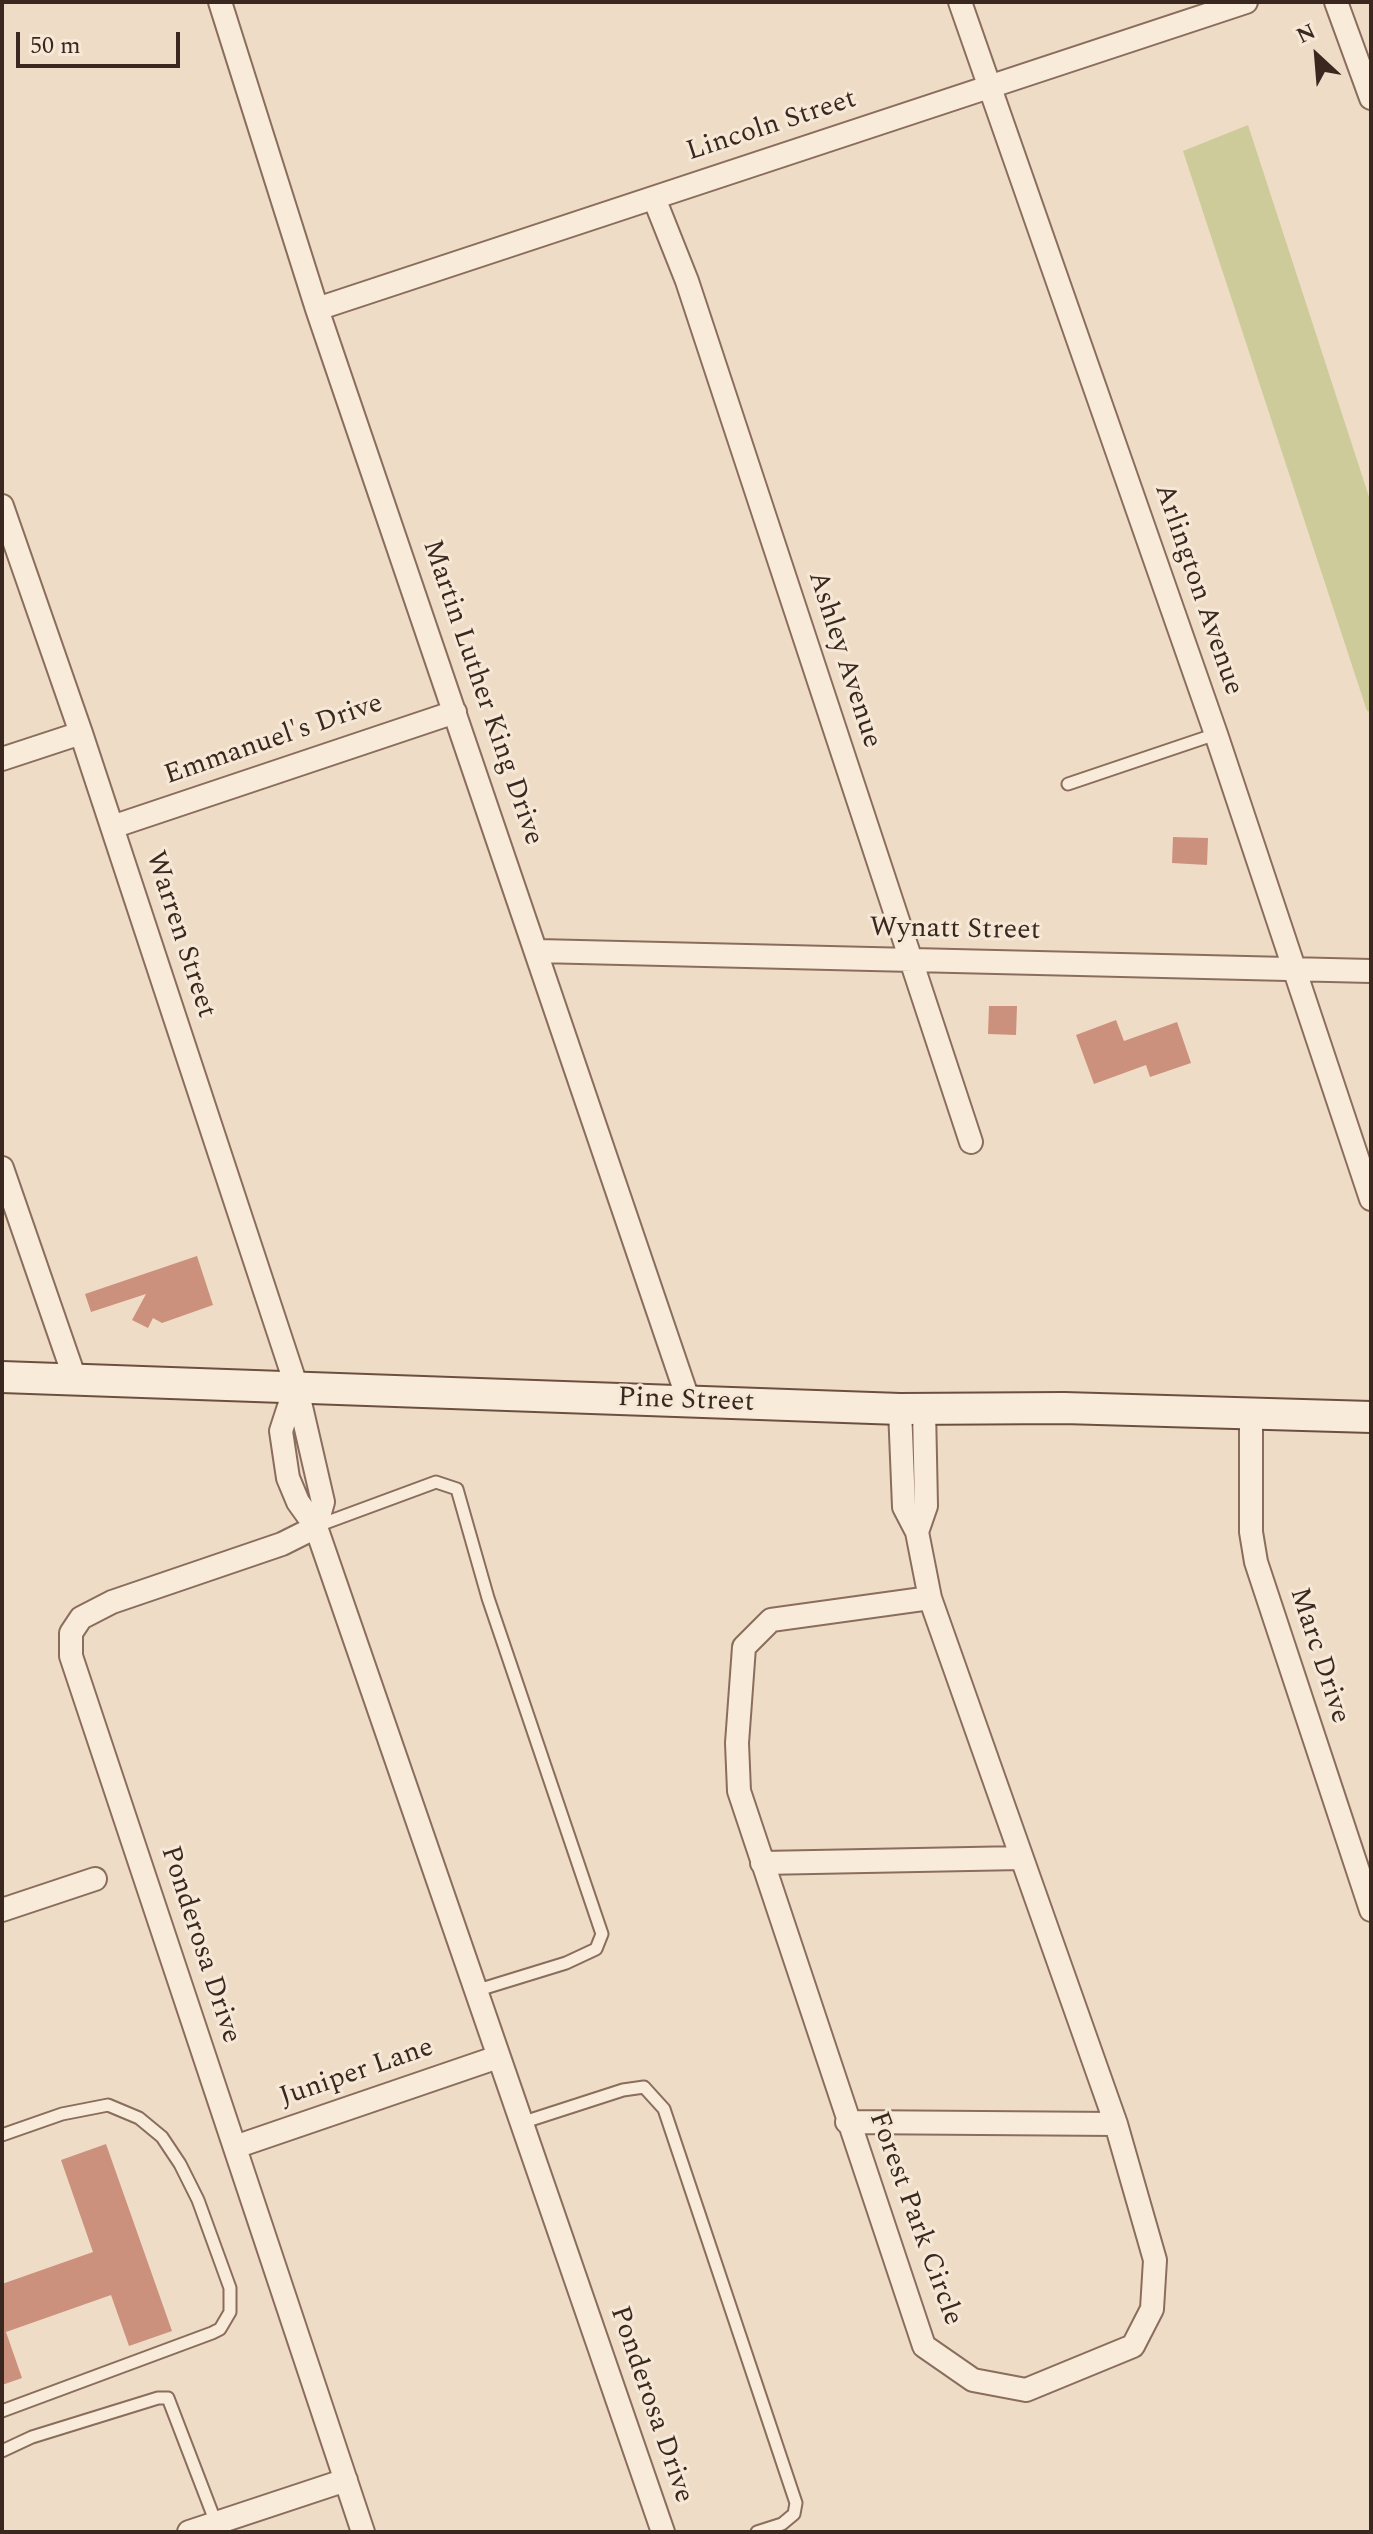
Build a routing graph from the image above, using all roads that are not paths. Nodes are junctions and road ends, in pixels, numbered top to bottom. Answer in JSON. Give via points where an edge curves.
{"nodes":[{"id":1,"x":220,"y":2,"type":"edge"},
{"id":2,"x":960,"y":2,"type":"edge"},
{"id":3,"x":1246,"y":2,"type":"edge"},
{"id":4,"x":1336,"y":2,"type":"edge"},
{"id":5,"x":987,"y":86,"type":"junction"},
{"id":6,"x":1371,"y":98,"type":"edge"},
{"id":7,"x":654,"y":198,"type":"junction"},
{"id":8,"x":317,"y":309,"type":"junction"},
{"id":9,"x":2,"y":506,"type":"edge"},
{"id":10,"x":455,"y":712,"type":"junction"},
{"id":11,"x":81,"y":733,"type":"junction"},
{"id":12,"x":1216,"y":734,"type":"junction"},
{"id":13,"x":2,"y":759,"type":"edge"},
{"id":14,"x":1068,"y":784,"type":"dead end"},
{"id":15,"x":112,"y":827,"type":"junction"},
{"id":16,"x":538,"y":951,"type":"junction"},
{"id":17,"x":909,"y":960,"type":"junction"},
{"id":18,"x":1294,"y":969,"type":"junction"},
{"id":19,"x":1371,"y":971,"type":"edge"},
{"id":20,"x":971,"y":1142,"type":"dead end"},
{"id":21,"x":2,"y":1168,"type":"edge"},
{"id":22,"x":1371,"y":1199,"type":"edge"},
{"id":23,"x":2,"y":1377,"type":"edge"},
{"id":24,"x":75,"y":1379,"type":"junction"},
{"id":25,"x":296,"y":1385,"type":"junction"},
{"id":26,"x":689,"y":1402,"type":"junction"},
{"id":27,"x":912,"y":1409,"type":"junction"},
{"id":28,"x":1251,"y":1413,"type":"junction"},
{"id":29,"x":1371,"y":1417,"type":"edge"},
{"id":30,"x":316,"y":1527,"type":"junction"},
{"id":31,"x":930,"y":1598,"type":"junction"},
{"id":32,"x":1021,"y":1858,"type":"junction"},
{"id":33,"x":762,"y":1863,"type":"junction"},
{"id":34,"x":95,"y":1879,"type":"dead end"},
{"id":35,"x":2,"y":1910,"type":"edge"},
{"id":36,"x":1371,"y":1910,"type":"edge"},
{"id":37,"x":475,"y":1991,"type":"junction"},
{"id":38,"x":498,"y":2057,"type":"junction"},
{"id":39,"x":847,"y":2122,"type":"junction"},
{"id":40,"x":521,"y":2123,"type":"junction"},
{"id":41,"x":1116,"y":2124,"type":"junction"},
{"id":42,"x":2,"y":2135,"type":"edge"},
{"id":43,"x":235,"y":2147,"type":"junction"},
{"id":44,"x":2,"y":2411,"type":"edge"},
{"id":45,"x":2,"y":2451,"type":"edge"},
{"id":46,"x":346,"y":2480,"type":"junction"},
{"id":47,"x":216,"y":2523,"type":"junction"},
{"id":48,"x":189,"y":2532,"type":"edge"},
{"id":49,"x":363,"y":2532,"type":"edge"},
{"id":50,"x":663,"y":2532,"type":"edge"},
{"id":51,"x":757,"y":2532,"type":"edge"}],
"edges":[{"from":1,"to":8,"type":"street","name":"Martin Luther King Drive"},
{"from":2,"to":5,"type":"street","name":"Arlington Avenue"},
{"from":3,"to":5,"type":"street","name":"Lincoln Street"},
{"from":4,"to":6,"type":"street"},
{"from":5,"to":7,"type":"street","name":"Lincoln Street"},
{"from":5,"to":12,"type":"street","name":"Arlington Avenue"},
{"from":7,"to":8,"type":"street","name":"Lincoln Street"},
{"from":7,"to":17,"type":"street","name":"Ashley Avenue","via":[[687,281]]},
{"from":8,"to":10,"type":"street","name":"Martin Luther King Drive"},
{"from":9,"to":11,"type":"street","name":"Warren Street"},
{"from":10,"to":15,"type":"street","name":"Emmanuel's Drive"},
{"from":10,"to":16,"type":"street","name":"Martin Luther King Drive"},
{"from":11,"to":13,"type":"street"},
{"from":11,"to":15,"type":"street","name":"Warren Street"},
{"from":12,"to":14,"type":"lane"},
{"from":12,"to":18,"type":"street","name":"Arlington Avenue"},
{"from":15,"to":25,"type":"street","name":"Warren Street"},
{"from":16,"to":17,"type":"street","name":"Wynatt Street"},
{"from":16,"to":26,"type":"street","name":"Martin Luther King Drive"},
{"from":17,"to":18,"type":"street","name":"Wynatt Street"},
{"from":17,"to":20,"type":"street","name":"Ashley Avenue"},
{"from":18,"to":19,"type":"street","name":"Wynatt Street"},
{"from":18,"to":22,"type":"street","name":"Arlington Avenue"},
{"from":21,"to":24,"type":"street"},
{"from":23,"to":24,"type":"street","name":"Pine Street"},
{"from":24,"to":25,"type":"street","name":"Pine Street"},
{"from":25,"to":26,"type":"street","name":"Pine Street"},
{"from":25,"to":30,"type":"street","name":"Ponderosa Drive","via":[[323,1502]]},
{"from":26,"to":27,"type":"street","name":"Pine Street"},
{"from":27,"to":28,"type":"street","name":"Pine Street"},
{"from":27,"to":31,"type":"street","name":"Forest Park Circle","via":[[904,1507],[917,1532]]},
{"from":28,"to":29,"type":"street","name":"Pine Street"},
{"from":28,"to":36,"type":"street","name":"Marc Drive","via":[[1256,1562]]},
{"from":30,"to":37,"type":"street","name":"Ponderosa Drive"},
{"from":30,"to":37,"type":"lane","via":[[436,1482],[457,1489],[488,1598],[602,1934],[596,1949],[576,1958]]},
{"from":30,"to":43,"type":"street","name":"Ponderosa Drive","via":[[282,1544],[112,1602],[81,1618],[71,1633],[71,1656]]},
{"from":31,"to":32,"type":"street","name":"Forest Park Circle"},
{"from":31,"to":33,"type":"street","name":"Forest Park Circle","via":[[771,1620],[744,1647],[739,1791]]},
{"from":32,"to":33,"type":"street"},
{"from":32,"to":41,"type":"street","name":"Forest Park Circle"},
{"from":33,"to":39,"type":"street","name":"Forest Park Circle"},
{"from":34,"to":35,"type":"street"},
{"from":37,"to":38,"type":"street","name":"Ponderosa Drive"},
{"from":38,"to":40,"type":"street","name":"Ponderosa Drive"},
{"from":38,"to":43,"type":"street","name":"Juniper Lane"},
{"from":39,"to":41,"type":"street"},
{"from":39,"to":41,"type":"street","name":"Forest Park Circle","via":[[924,2346],[973,2380],[1026,2390],[1133,2346],[1152,2309],[1155,2260]]},
{"from":40,"to":50,"type":"street","name":"Ponderosa Drive"},
{"from":40,"to":51,"type":"lane","via":[[644,2087],[664,2109],[796,2503],[794,2514],[782,2524]]},
{"from":42,"to":44,"type":"lane","via":[[108,2105],[139,2118],[162,2137],[180,2164],[230,2288],[230,2312],[220,2329]]},
{"from":43,"to":46,"type":"street","name":"Ponderosa Drive"},
{"from":45,"to":47,"type":"lane","via":[[168,2398]]},
{"from":46,"to":47,"type":"street"},
{"from":46,"to":49,"type":"street","name":"Ponderosa Drive"},
{"from":47,"to":48,"type":"street"}]}
